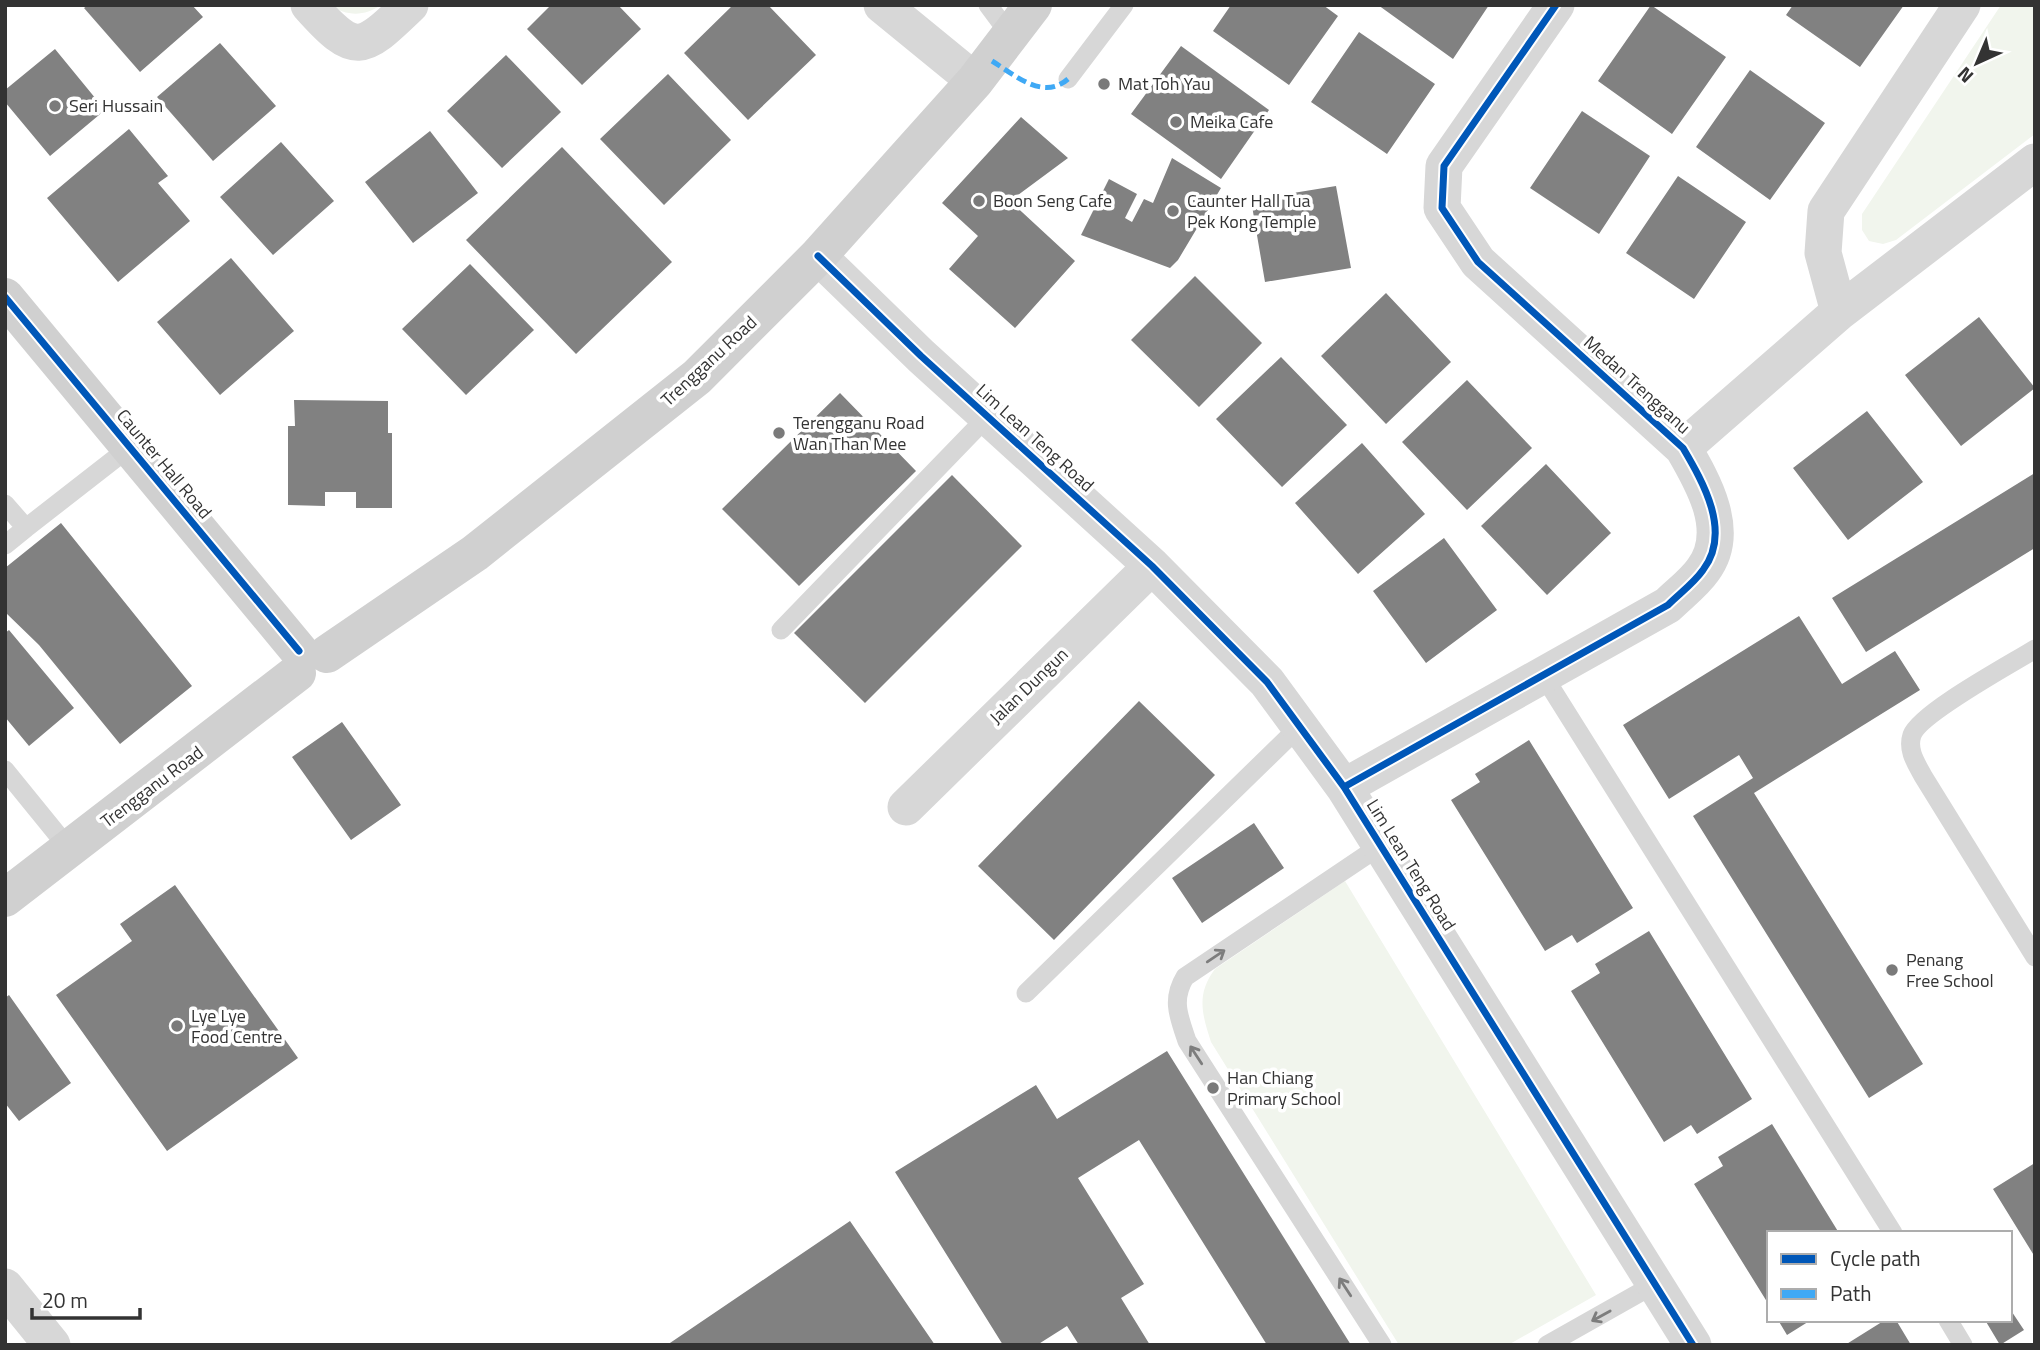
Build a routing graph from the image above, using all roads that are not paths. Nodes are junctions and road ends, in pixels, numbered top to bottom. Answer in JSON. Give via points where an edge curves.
{"nodes":[{"id":1,"x":309,"y":5,"type":"edge"},
{"id":2,"x":410,"y":5,"type":"edge"},
{"id":3,"x":882,"y":5,"type":"edge"},
{"id":4,"x":988,"y":5,"type":"edge"},
{"id":5,"x":1033,"y":5,"type":"edge"},
{"id":6,"x":1556,"y":5,"type":"edge"},
{"id":7,"x":1962,"y":5,"type":"edge"},
{"id":8,"x":1119,"y":7,"type":"edge"},
{"id":9,"x":1011,"y":36,"type":"junction"},
{"id":10,"x":1068,"y":79,"type":"dead end"},
{"id":11,"x":975,"y":81,"type":"junction"},
{"id":12,"x":2035,"y":162,"type":"edge"},
{"id":13,"x":818,"y":256,"type":"junction"},
{"id":14,"x":5,"y":297,"type":"edge"},
{"id":15,"x":1839,"y":312,"type":"junction"},
{"id":16,"x":988,"y":416,"type":"junction"},
{"id":17,"x":130,"y":447,"type":"junction"},
{"id":18,"x":1683,"y":448,"type":"junction"},
{"id":19,"x":5,"y":504,"type":"edge"},
{"id":20,"x":26,"y":528,"type":"junction"},
{"id":21,"x":5,"y":545,"type":"edge"},
{"id":22,"x":1152,"y":566,"type":"junction"},
{"id":23,"x":781,"y":630,"type":"dead end"},
{"id":24,"x":2035,"y":649,"type":"edge"},
{"id":25,"x":307,"y":659,"type":"junction"},
{"id":26,"x":1543,"y":675,"type":"junction"},
{"id":27,"x":1300,"y":726,"type":"junction"},
{"id":28,"x":5,"y":770,"type":"edge"},
{"id":29,"x":1344,"y":787,"type":"junction"},
{"id":30,"x":906,"y":807,"type":"dead end"},
{"id":31,"x":1380,"y":846,"type":"junction"},
{"id":32,"x":70,"y":850,"type":"junction"},
{"id":33,"x":5,"y":898,"type":"edge"},
{"id":34,"x":2035,"y":957,"type":"edge"},
{"id":35,"x":1026,"y":993,"type":"dead end"},
{"id":36,"x":1892,"y":1231,"type":"edge"},
{"id":37,"x":1655,"y":1284,"type":"junction"},
{"id":38,"x":5,"y":1287,"type":"edge"},
{"id":39,"x":1949,"y":1322,"type":"edge"},
{"id":40,"x":52,"y":1345,"type":"edge"},
{"id":41,"x":1382,"y":1345,"type":"edge"},
{"id":42,"x":1547,"y":1345,"type":"edge"},
{"id":43,"x":1693,"y":1345,"type":"edge"},
{"id":44,"x":1964,"y":1345,"type":"edge"}],
"edges":[{"from":1,"to":2,"type":"street","via":[[333,32],[356,43],[380,34]]},
{"from":3,"to":11,"type":"street"},
{"from":4,"to":9,"type":"lane"},
{"from":5,"to":9,"type":"main road","name":"Trengganu Road"},
{"from":6,"to":18,"type":"street","name":"Medan Trengganu","via":[[1444,166],[1442,208],[1478,262]]},
{"from":7,"to":15,"type":"street","via":[[1826,211],[1823,253]]},
{"from":8,"to":10,"type":"lane"},
{"from":9,"to":11,"type":"main road","name":"Trengganu Road"},
{"from":11,"to":13,"type":"main road","name":"Trengganu Road"},
{"from":12,"to":15,"type":"street","name":"Medan Trengganu"},
{"from":13,"to":16,"type":"street","name":"Lim Lean Teng Road"},
{"from":13,"to":25,"type":"main road","name":"Trengganu Road","via":[[697,377],[475,553]]},
{"from":14,"to":17,"type":"main road","name":"Caunter Hall Road"},
{"from":15,"to":18,"type":"street","name":"Medan Trengganu"},
{"from":16,"to":22,"type":"street","name":"Lim Lean Teng Road"},
{"from":16,"to":23,"type":"lane"},
{"from":17,"to":20,"type":"lane"},
{"from":17,"to":25,"type":"main road","name":"Caunter Hall Road"},
{"from":18,"to":26,"type":"street","name":"Medan Trengganu","via":[[1704,483],[1714,518],[1713,547],[1704,570],[1668,605]]},
{"from":19,"to":20,"type":"lane"},
{"from":20,"to":21,"type":"lane"},
{"from":22,"to":27,"type":"street","name":"Lim Lean Teng Road","via":[[1267,682]]},
{"from":22,"to":30,"type":"street","name":"Jalan Dungun"},
{"from":24,"to":34,"type":"lane","via":[[1925,718],[1911,738],[1911,751],[1923,776]]},
{"from":25,"to":32,"type":"main road","name":"Trengganu Road"},
{"from":26,"to":29,"type":"street","name":"Medan Trengganu"},
{"from":26,"to":36,"type":"lane"},
{"from":27,"to":29,"type":"street","name":"Lim Lean Teng Road"},
{"from":27,"to":35,"type":"lane"},
{"from":28,"to":32,"type":"lane"},
{"from":29,"to":31,"type":"street","name":"Lim Lean Teng Road"},
{"from":31,"to":37,"type":"street","name":"Lim Lean Teng Road"},
{"from":41,"to":31,"type":"lane","one_way":true,"via":[[1187,1041],[1175,1005],[1185,977]]},
{"from":32,"to":33,"type":"main road","name":"Trengganu Road"},
{"from":37,"to":42,"type":"lane","one_way":true},
{"from":37,"to":43,"type":"street","name":"Lim Lean Teng Road"},
{"from":38,"to":40,"type":"street"},
{"from":39,"to":44,"type":"lane"}]}
